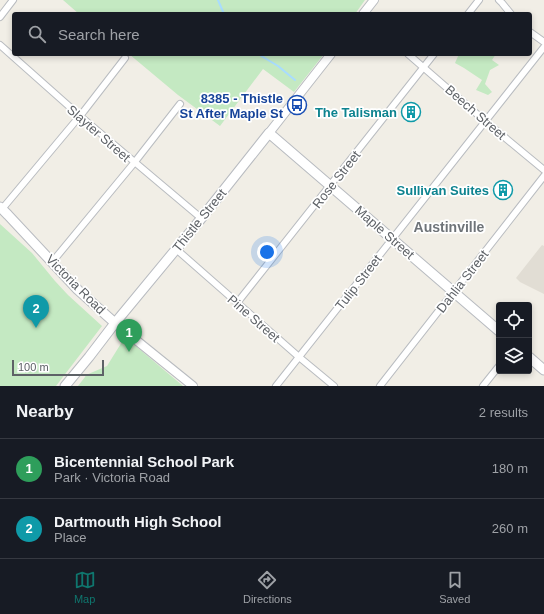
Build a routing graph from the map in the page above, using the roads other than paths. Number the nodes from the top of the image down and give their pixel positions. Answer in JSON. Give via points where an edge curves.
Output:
{"nodes":[{"id":1,"x":13,"y":0,"type":"edge"},
{"id":2,"x":374,"y":0,"type":"edge"},
{"id":3,"x":479,"y":0,"type":"edge"},
{"id":4,"x":499,"y":0,"type":"edge"},
{"id":5,"x":365,"y":12,"type":"edge"},
{"id":6,"x":470,"y":12,"type":"edge"},
{"id":7,"x":509,"y":12,"type":"edge"},
{"id":8,"x":0,"y":17,"type":"edge"},
{"id":9,"x":532,"y":33,"type":"edge"},
{"id":10,"x":544,"y":42,"type":"edge"},
{"id":11,"x":0,"y":45,"type":"edge"},
{"id":12,"x":544,"y":47,"type":"edge"},
{"id":13,"x":12,"y":56,"type":"edge"},
{"id":14,"x":12,"y":56,"type":"edge"},
{"id":15,"x":330,"y":56,"type":"edge"},
{"id":16,"x":410,"y":56,"type":"edge"},
{"id":17,"x":433,"y":56,"type":"edge"},
{"id":18,"x":126,"y":58,"type":"dead end"},
{"id":19,"x":424,"y":68,"type":"junction"},
{"id":20,"x":180,"y":104,"type":"dead end"},
{"id":21,"x":80,"y":116,"type":"junction"},
{"id":22,"x":485,"y":121,"type":"junction"},
{"id":23,"x":269,"y":133,"type":"junction"},
{"id":24,"x":134,"y":163,"type":"junction"},
{"id":25,"x":544,"y":170,"type":"edge"},
{"id":26,"x":544,"y":176,"type":"edge"},
{"id":27,"x":331,"y":186,"type":"junction"},
{"id":28,"x":1,"y":208,"type":"edge"},
{"id":29,"x":201,"y":218,"type":"junction"},
{"id":30,"x":392,"y":238,"type":"junction"},
{"id":31,"x":176,"y":250,"type":"junction"},
{"id":32,"x":53,"y":262,"type":"junction"},
{"id":33,"x":454,"y":291,"type":"junction"},
{"id":34,"x":237,"y":303,"type":"junction"},
{"id":35,"x":115,"y":323,"type":"junction"},
{"id":36,"x":496,"y":327,"type":"edge"},
{"id":37,"x":299,"y":357,"type":"junction"},
{"id":38,"x":532,"y":360,"type":"edge"},
{"id":39,"x":496,"y":370,"type":"edge"},
{"id":40,"x":544,"y":370,"type":"edge"},
{"id":41,"x":66,"y":386,"type":"edge"},
{"id":42,"x":193,"y":386,"type":"edge"},
{"id":43,"x":276,"y":386,"type":"edge"},
{"id":44,"x":334,"y":386,"type":"edge"},
{"id":45,"x":380,"y":386,"type":"edge"},
{"id":46,"x":483,"y":386,"type":"edge"}],
"edges":[{"from":1,"to":8,"type":"street"},
{"from":2,"to":5,"type":"street"},
{"from":3,"to":6,"type":"street"},
{"from":4,"to":7,"type":"street"},
{"from":9,"to":10,"type":"street"},
{"from":11,"to":13,"type":"street","name":"Slayter Street"},
{"from":12,"to":22,"type":"street","name":"Tulip Street"},
{"from":14,"to":21,"type":"street","name":"Slayter Street"},
{"from":15,"to":23,"type":"street","name":"Thistle Street"},
{"from":16,"to":19,"type":"street","name":"Beech Street"},
{"from":17,"to":19,"type":"street","name":"Rose Street"},
{"from":18,"to":21,"type":"street"},
{"from":19,"to":22,"type":"street","name":"Beech Street"},
{"from":19,"to":27,"type":"street","name":"Rose Street"},
{"from":20,"to":24,"type":"street"},
{"from":21,"to":24,"type":"street","name":"Slayter Street"},
{"from":21,"to":28,"type":"street"},
{"from":22,"to":25,"type":"street","name":"Beech Street"},
{"from":22,"to":30,"type":"street","name":"Tulip Street"},
{"from":23,"to":27,"type":"main road","name":"Maple Street"},
{"from":23,"to":29,"type":"main road","name":"Thistle Street"},
{"from":24,"to":29,"type":"street","name":"Slayter Street"},
{"from":24,"to":32,"type":"street"},
{"from":26,"to":33,"type":"street","name":"Dahlia Street"},
{"from":27,"to":30,"type":"main road","name":"Maple Street"},
{"from":27,"to":34,"type":"street","name":"Rose Street"},
{"from":28,"to":32,"type":"main road","name":"Victoria Road"},
{"from":29,"to":31,"type":"main road","name":"Thistle Street"},
{"from":30,"to":33,"type":"main road","name":"Maple Street"},
{"from":30,"to":37,"type":"street","name":"Tulip Street"},
{"from":31,"to":34,"type":"street","name":"Pine Street"},
{"from":31,"to":35,"type":"main road","name":"Thistle Street"},
{"from":32,"to":35,"type":"main road","name":"Victoria Road","via":[[78,290]]},
{"from":33,"to":36,"type":"main road","name":"Maple Street"},
{"from":33,"to":45,"type":"street","name":"Dahlia Street"},
{"from":34,"to":37,"type":"street","name":"Pine Street"},
{"from":35,"to":41,"type":"main road","name":"Thistle Street"},
{"from":35,"to":42,"type":"street","name":"Victoria Road"},
{"from":37,"to":43,"type":"street","name":"Tulip Street"},
{"from":37,"to":44,"type":"street","name":"Pine Street"},
{"from":38,"to":40,"type":"main road"},
{"from":39,"to":46,"type":"street"}]}
